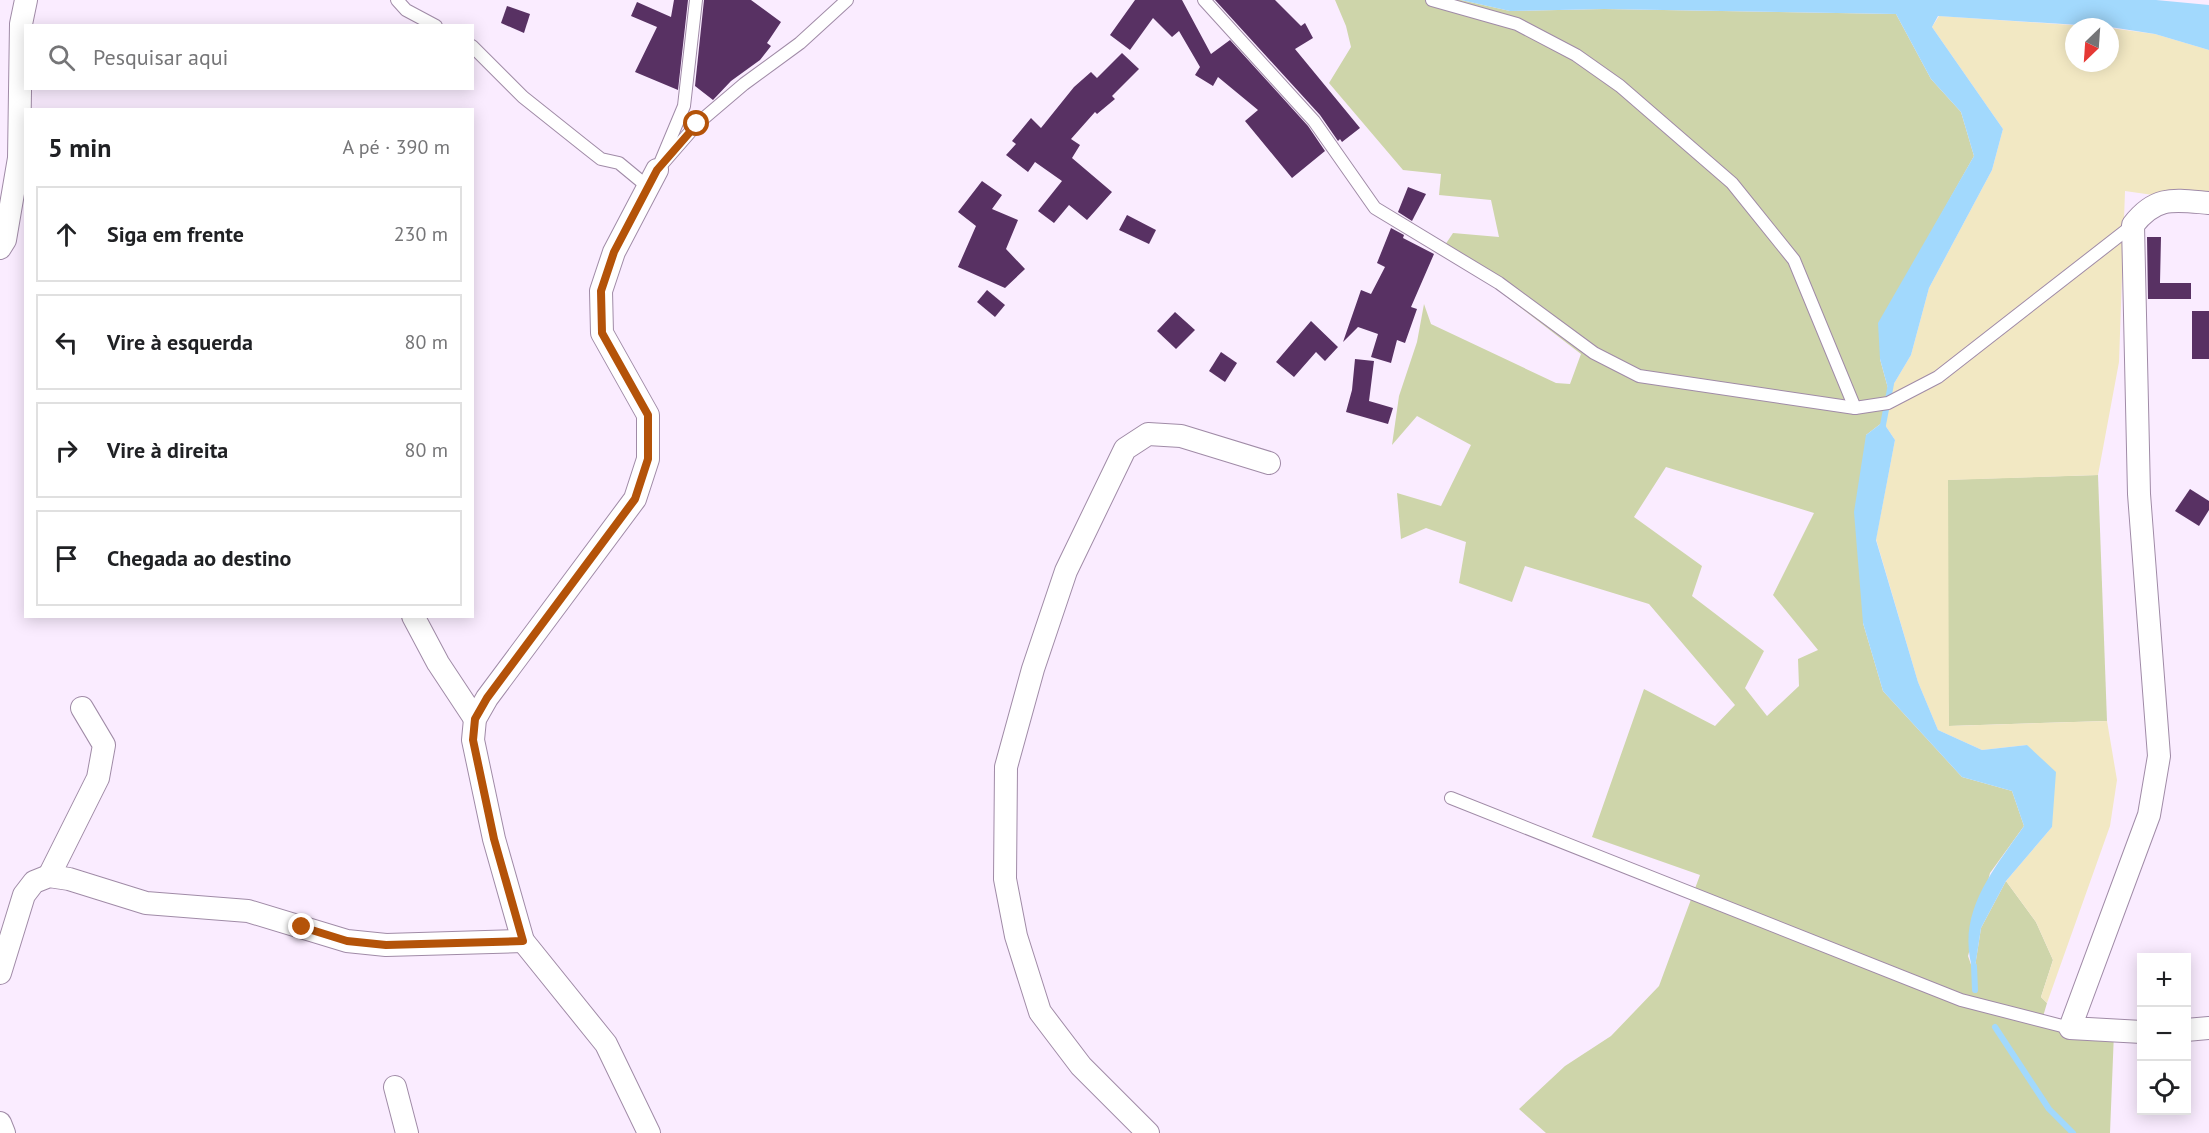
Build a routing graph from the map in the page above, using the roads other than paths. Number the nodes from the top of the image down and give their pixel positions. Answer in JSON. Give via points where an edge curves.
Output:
{"nodes":[{"id":1,"x":26,"y":0,"type":"edge"},
{"id":2,"x":397,"y":0,"type":"edge"},
{"id":3,"x":696,"y":0,"type":"edge"},
{"id":4,"x":847,"y":0,"type":"edge"},
{"id":5,"x":1204,"y":0,"type":"edge"},
{"id":6,"x":1432,"y":0,"type":"edge"},
{"id":7,"x":432,"y":24,"type":"edge"},
{"id":8,"x":474,"y":48,"type":"edge"},
{"id":9,"x":653,"y":179,"type":"junction"},
{"id":10,"x":2209,"y":203,"type":"edge"},
{"id":11,"x":2133,"y":225,"type":"junction"},
{"id":12,"x":0,"y":248,"type":"edge"},
{"id":13,"x":1855,"y":408,"type":"junction"},
{"id":14,"x":1269,"y":463,"type":"dead end"},
{"id":15,"x":414,"y":618,"type":"edge"},
{"id":16,"x":82,"y":708,"type":"dead end"},
{"id":17,"x":475,"y":719,"type":"junction"},
{"id":18,"x":1451,"y":798,"type":"dead end"},
{"id":19,"x":49,"y":876,"type":"junction"},
{"id":20,"x":523,"y":941,"type":"junction"},
{"id":21,"x":0,"y":973,"type":"edge"},
{"id":22,"x":2070,"y":1028,"type":"junction"},
{"id":23,"x":2209,"y":1028,"type":"edge"},
{"id":24,"x":2191,"y":1030,"type":"edge"},
{"id":25,"x":2137,"y":1032,"type":"edge"},
{"id":26,"x":395,"y":1087,"type":"dead end"},
{"id":27,"x":0,"y":1123,"type":"edge"},
{"id":28,"x":4,"y":1133,"type":"edge"},
{"id":29,"x":407,"y":1133,"type":"edge"},
{"id":30,"x":649,"y":1133,"type":"edge"},
{"id":31,"x":1148,"y":1133,"type":"edge"}],
"edges":[{"from":1,"to":12,"type":"street","via":[[21,24],[19,158],[5,240]]},
{"from":2,"to":7,"type":"lane","via":[[406,10]]},
{"from":3,"to":9,"type":"lane","via":[[684,106]]},
{"from":4,"to":9,"type":"lane","via":[[801,43],[697,124]]},
{"from":5,"to":13,"type":"lane","via":[[1314,121],[1375,208],[1499,283],[1594,353],[1639,376]]},
{"from":6,"to":13,"type":"lane","via":[[1517,24],[1576,55],[1620,86],[1732,183],[1794,260]]},
{"from":8,"to":9,"type":"lane","via":[[523,97],[601,159]]},
{"from":9,"to":17,"type":"street","via":[[614,252],[601,291],[602,333],[648,415],[648,459],[635,499]]},
{"from":10,"to":11,"type":"street","via":[[2165,200],[2145,210]]},
{"from":11,"to":13,"type":"lane","via":[[1938,377],[1888,404]]},
{"from":11,"to":22,"type":"street","via":[[2139,494],[2158,756],[2149,815]]},
{"from":14,"to":31,"type":"street","via":[[1181,436],[1148,434],[1125,449],[1066,571],[1006,767],[1005,879],[1016,936],[1040,1012],[1081,1066]]},
{"from":15,"to":17,"type":"street"},
{"from":16,"to":19,"type":"street","via":[[104,745],[98,778]]},
{"from":17,"to":20,"type":"street","via":[[473,740],[494,839]]},
{"from":18,"to":22,"type":"lane","via":[[1961,1000]]},
{"from":19,"to":20,"type":"street","via":[[146,903],[248,911],[347,941],[386,945]]},
{"from":19,"to":21,"type":"street","via":[[34,882],[24,895]]},
{"from":20,"to":30,"type":"street","via":[[606,1044]]},
{"from":22,"to":25,"type":"street"},
{"from":23,"to":24,"type":"street"},
{"from":26,"to":29,"type":"street"},
{"from":27,"to":28,"type":"street"}]}
